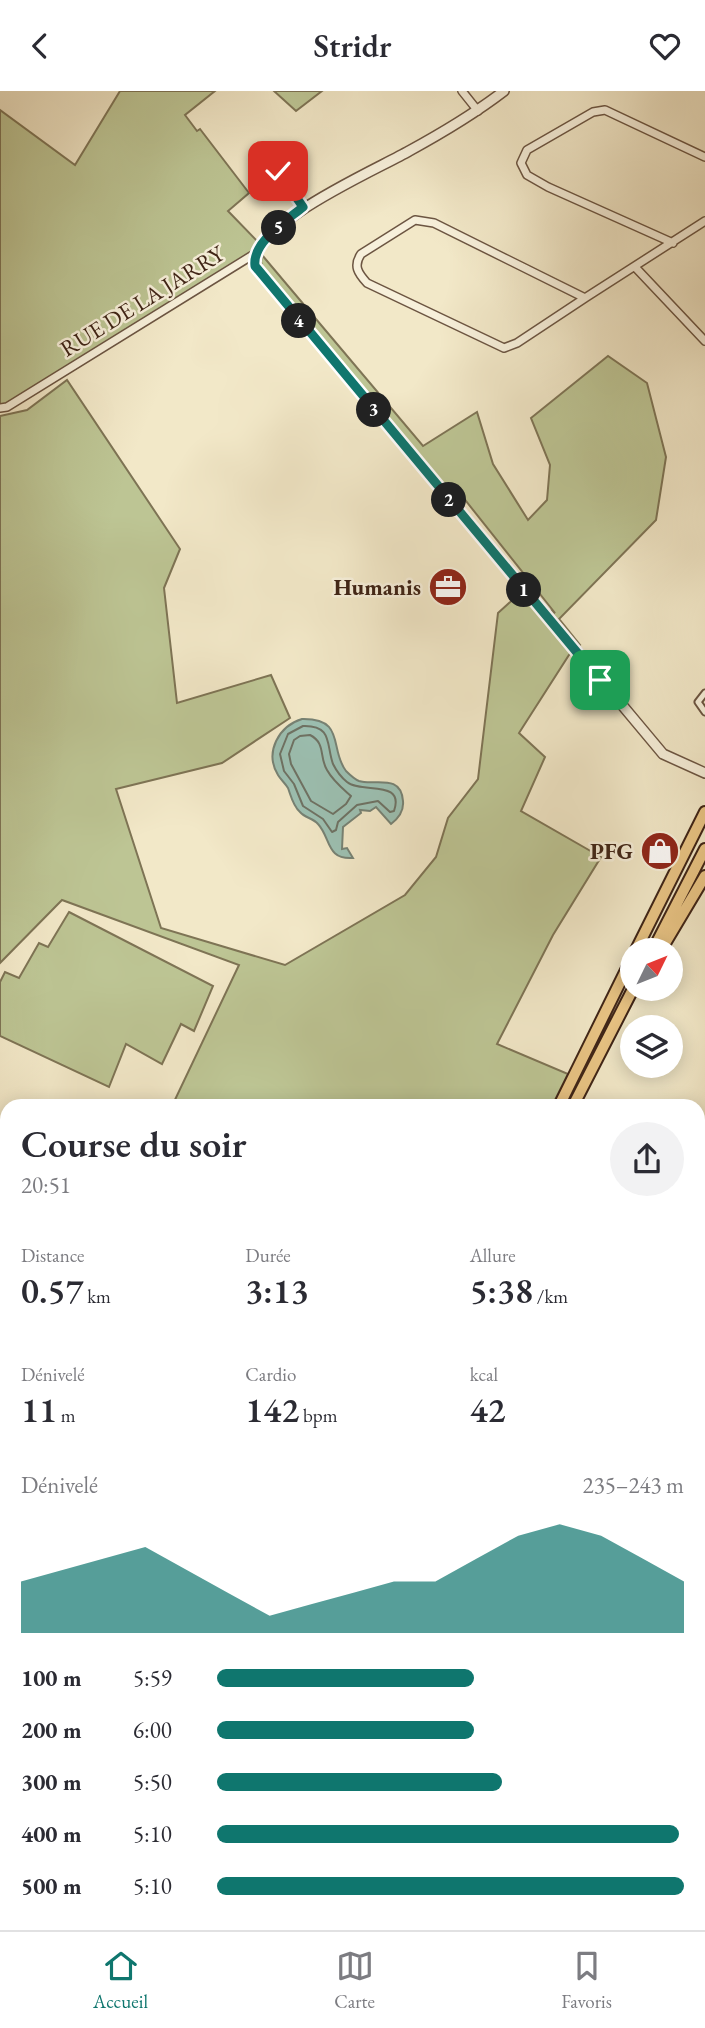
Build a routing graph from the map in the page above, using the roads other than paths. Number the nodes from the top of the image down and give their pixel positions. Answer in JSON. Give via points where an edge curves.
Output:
{"nodes":[{"id":1,"x":463,"y":91,"type":"edge"},
{"id":2,"x":504,"y":91,"type":"edge"},
{"id":3,"x":478,"y":111,"type":"junction"},
{"id":4,"x":705,"y":157,"type":"edge"},
{"id":5,"x":278,"y":171,"type":"dead end"},
{"id":6,"x":303,"y":207,"type":"junction"},
{"id":7,"x":705,"y":221,"type":"edge"},
{"id":8,"x":673,"y":243,"type":"junction"},
{"id":9,"x":256,"y":253,"type":"junction"},
{"id":10,"x":635,"y":267,"type":"junction"},
{"id":11,"x":585,"y":299,"type":"junction"},
{"id":12,"x":705,"y":341,"type":"edge"},
{"id":13,"x":0,"y":408,"type":"edge"},
{"id":14,"x":705,"y":693,"type":"edge"},
{"id":15,"x":705,"y":712,"type":"edge"},
{"id":16,"x":705,"y":773,"type":"edge"},
{"id":17,"x":705,"y":812,"type":"edge"},
{"id":18,"x":705,"y":828,"type":"edge"},
{"id":19,"x":705,"y":849,"type":"edge"},
{"id":20,"x":703,"y":878,"type":"edge"},
{"id":21,"x":642,"y":938,"type":"edge"},
{"id":22,"x":648,"y":938,"type":"edge"},
{"id":23,"x":659,"y":938,"type":"edge"},
{"id":24,"x":668,"y":938,"type":"edge"},
{"id":25,"x":620,"y":983,"type":"edge"},
{"id":26,"x":620,"y":993,"type":"edge"},
{"id":27,"x":629,"y":1001,"type":"edge"},
{"id":28,"x":563,"y":1099,"type":"edge"},
{"id":29,"x":564,"y":1099,"type":"edge"},
{"id":30,"x":576,"y":1099,"type":"edge"}],
"edges":[{"from":1,"to":3,"type":"street"},
{"from":2,"to":3,"type":"street","name":"RUE DE LA JARRY"},
{"from":3,"to":6,"type":"street","name":"RUE DE LA JARRY"},
{"from":4,"to":8,"type":"street","via":[[605,110],[593,112],[527,150],[521,163],[527,175],[548,187]]},
{"from":5,"to":6,"type":"street"},
{"from":6,"to":9,"type":"street","name":"RUE DE LA JARRY"},
{"from":7,"to":8,"type":"street"},
{"from":8,"to":10,"type":"street"},
{"from":9,"to":13,"type":"street","name":"RUE DE LA JARRY"},
{"from":9,"to":16,"type":"street","via":[[260,275],[663,754]]},
{"from":10,"to":11,"type":"street"},
{"from":10,"to":12,"type":"street"},
{"from":11,"to":11,"type":"street","via":[[504,348],[367,282],[356,268],[357,260],[388,236],[422,220]]},
{"from":14,"to":15,"type":"street","via":[[698,702]]},
{"from":17,"to":21,"type":"main road"},
{"from":18,"to":22,"type":"main road"},
{"from":19,"to":23,"type":"main road"},
{"from":20,"to":24,"type":"main road"},
{"from":25,"to":28,"type":"main road"},
{"from":26,"to":29,"type":"main road"},
{"from":27,"to":30,"type":"main road"}]}
